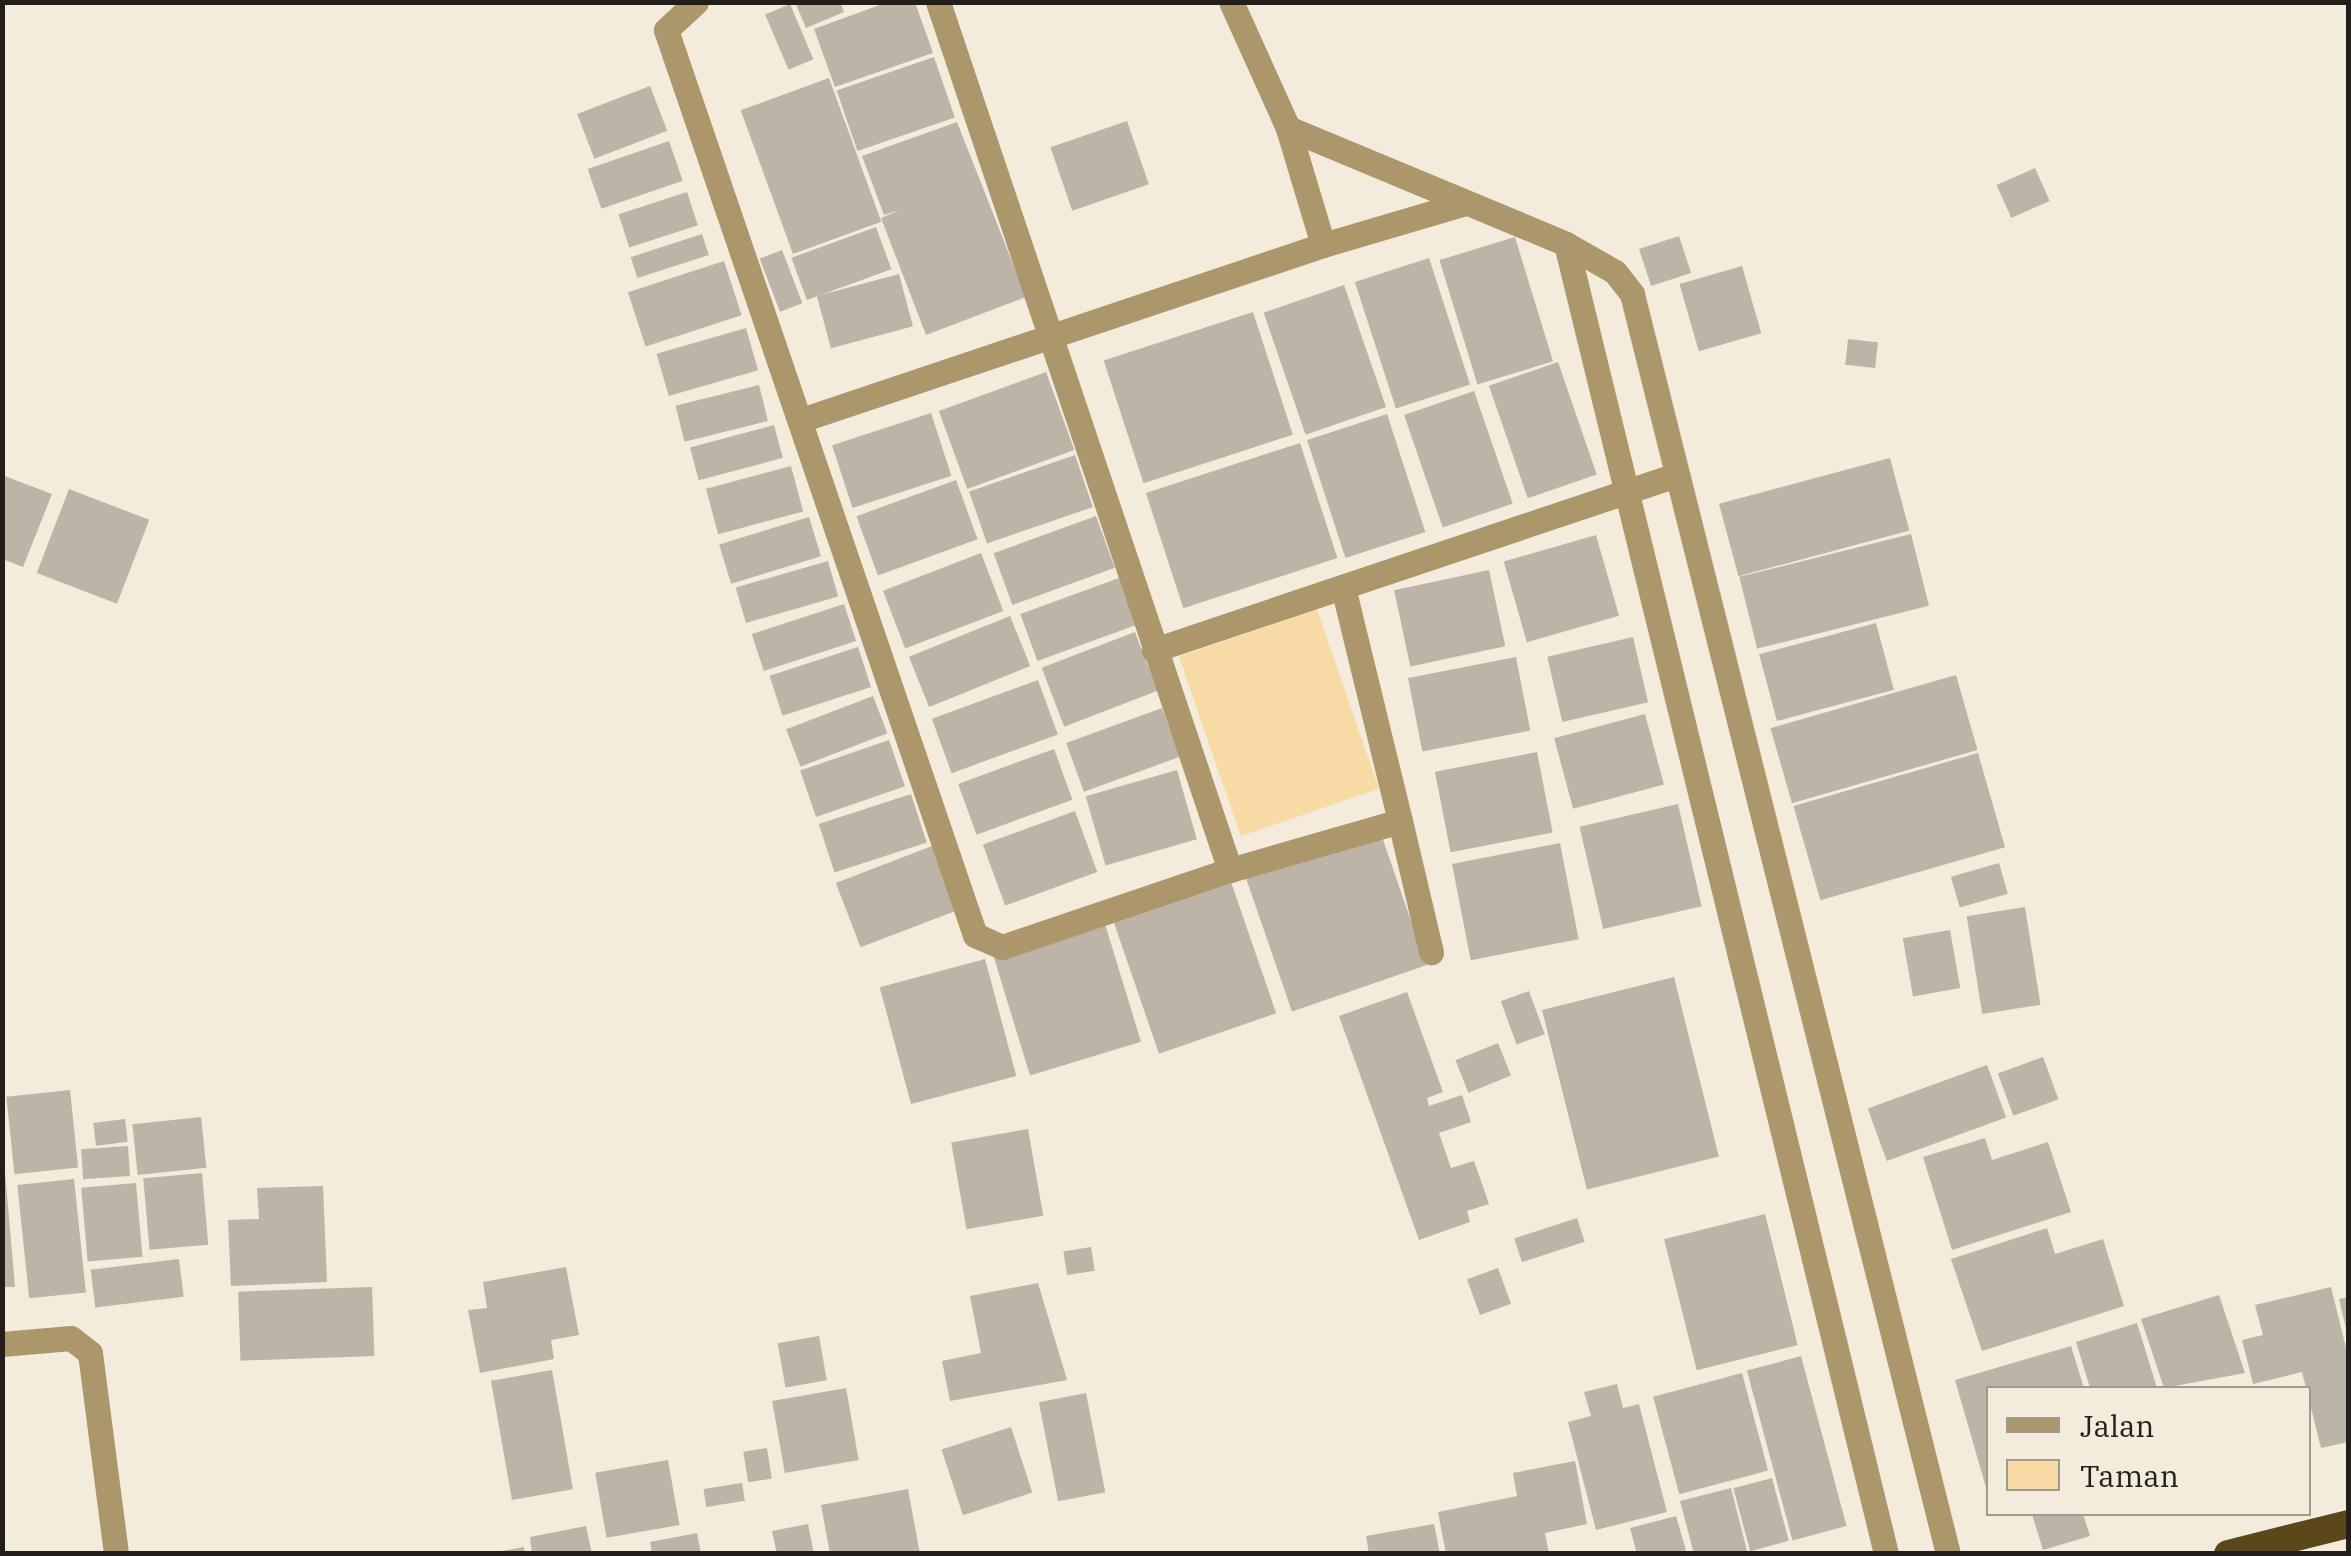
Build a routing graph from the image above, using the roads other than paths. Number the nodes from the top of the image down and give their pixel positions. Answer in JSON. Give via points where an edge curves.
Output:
{"nodes":[{"id":1,"x":663,"y":2,"type":"edge"},
{"id":2,"x":696,"y":2,"type":"edge"},
{"id":3,"x":938,"y":2,"type":"edge"},
{"id":4,"x":1231,"y":2,"type":"edge"},
{"id":5,"x":666,"y":30,"type":"junction"},
{"id":6,"x":1288,"y":128,"type":"junction"},
{"id":7,"x":1462,"y":204,"type":"junction"},
{"id":8,"x":1566,"y":244,"type":"junction"},
{"id":9,"x":1323,"y":245,"type":"junction"},
{"id":10,"x":1056,"y":338,"type":"junction"},
{"id":11,"x":801,"y":420,"type":"junction"},
{"id":12,"x":1676,"y":475,"type":"junction"},
{"id":13,"x":1625,"y":491,"type":"junction"},
{"id":14,"x":1342,"y":587,"type":"junction"},
{"id":15,"x":1154,"y":650,"type":"junction"},
{"id":16,"x":1400,"y":821,"type":"junction"},
{"id":17,"x":1230,"y":870,"type":"junction"},
{"id":18,"x":1431,"y":952,"type":"dead end"},
{"id":19,"x":2,"y":1344,"type":"edge"},
{"id":20,"x":2348,"y":1524,"type":"edge"},
{"id":21,"x":116,"y":1554,"type":"edge"},
{"id":22,"x":1886,"y":1554,"type":"edge"},
{"id":23,"x":1948,"y":1554,"type":"edge"},
{"id":24,"x":2228,"y":1554,"type":"edge"}],
"edges":[{"from":1,"to":5,"type":"street"},
{"from":2,"to":5,"type":"street"},
{"from":3,"to":10,"type":"street"},
{"from":4,"to":6,"type":"street"},
{"from":5,"to":11,"type":"street"},
{"from":6,"to":7,"type":"street"},
{"from":6,"to":9,"type":"street"},
{"from":7,"to":8,"type":"street"},
{"from":7,"to":9,"type":"street"},
{"from":8,"to":12,"type":"street","via":[[1615,272],[1632,294]]},
{"from":8,"to":13,"type":"street"},
{"from":9,"to":10,"type":"street"},
{"from":10,"to":11,"type":"street"},
{"from":10,"to":15,"type":"street"},
{"from":11,"to":17,"type":"street","via":[[975,936],[1002,946]]},
{"from":12,"to":13,"type":"street"},
{"from":12,"to":23,"type":"street"},
{"from":13,"to":14,"type":"street"},
{"from":13,"to":22,"type":"street"},
{"from":14,"to":15,"type":"street"},
{"from":14,"to":16,"type":"street"},
{"from":15,"to":17,"type":"street"},
{"from":16,"to":17,"type":"street"},
{"from":16,"to":18,"type":"street"},
{"from":19,"to":21,"type":"street","via":[[72,1338],[90,1353]]},
{"from":20,"to":24,"type":"highway"}]}
